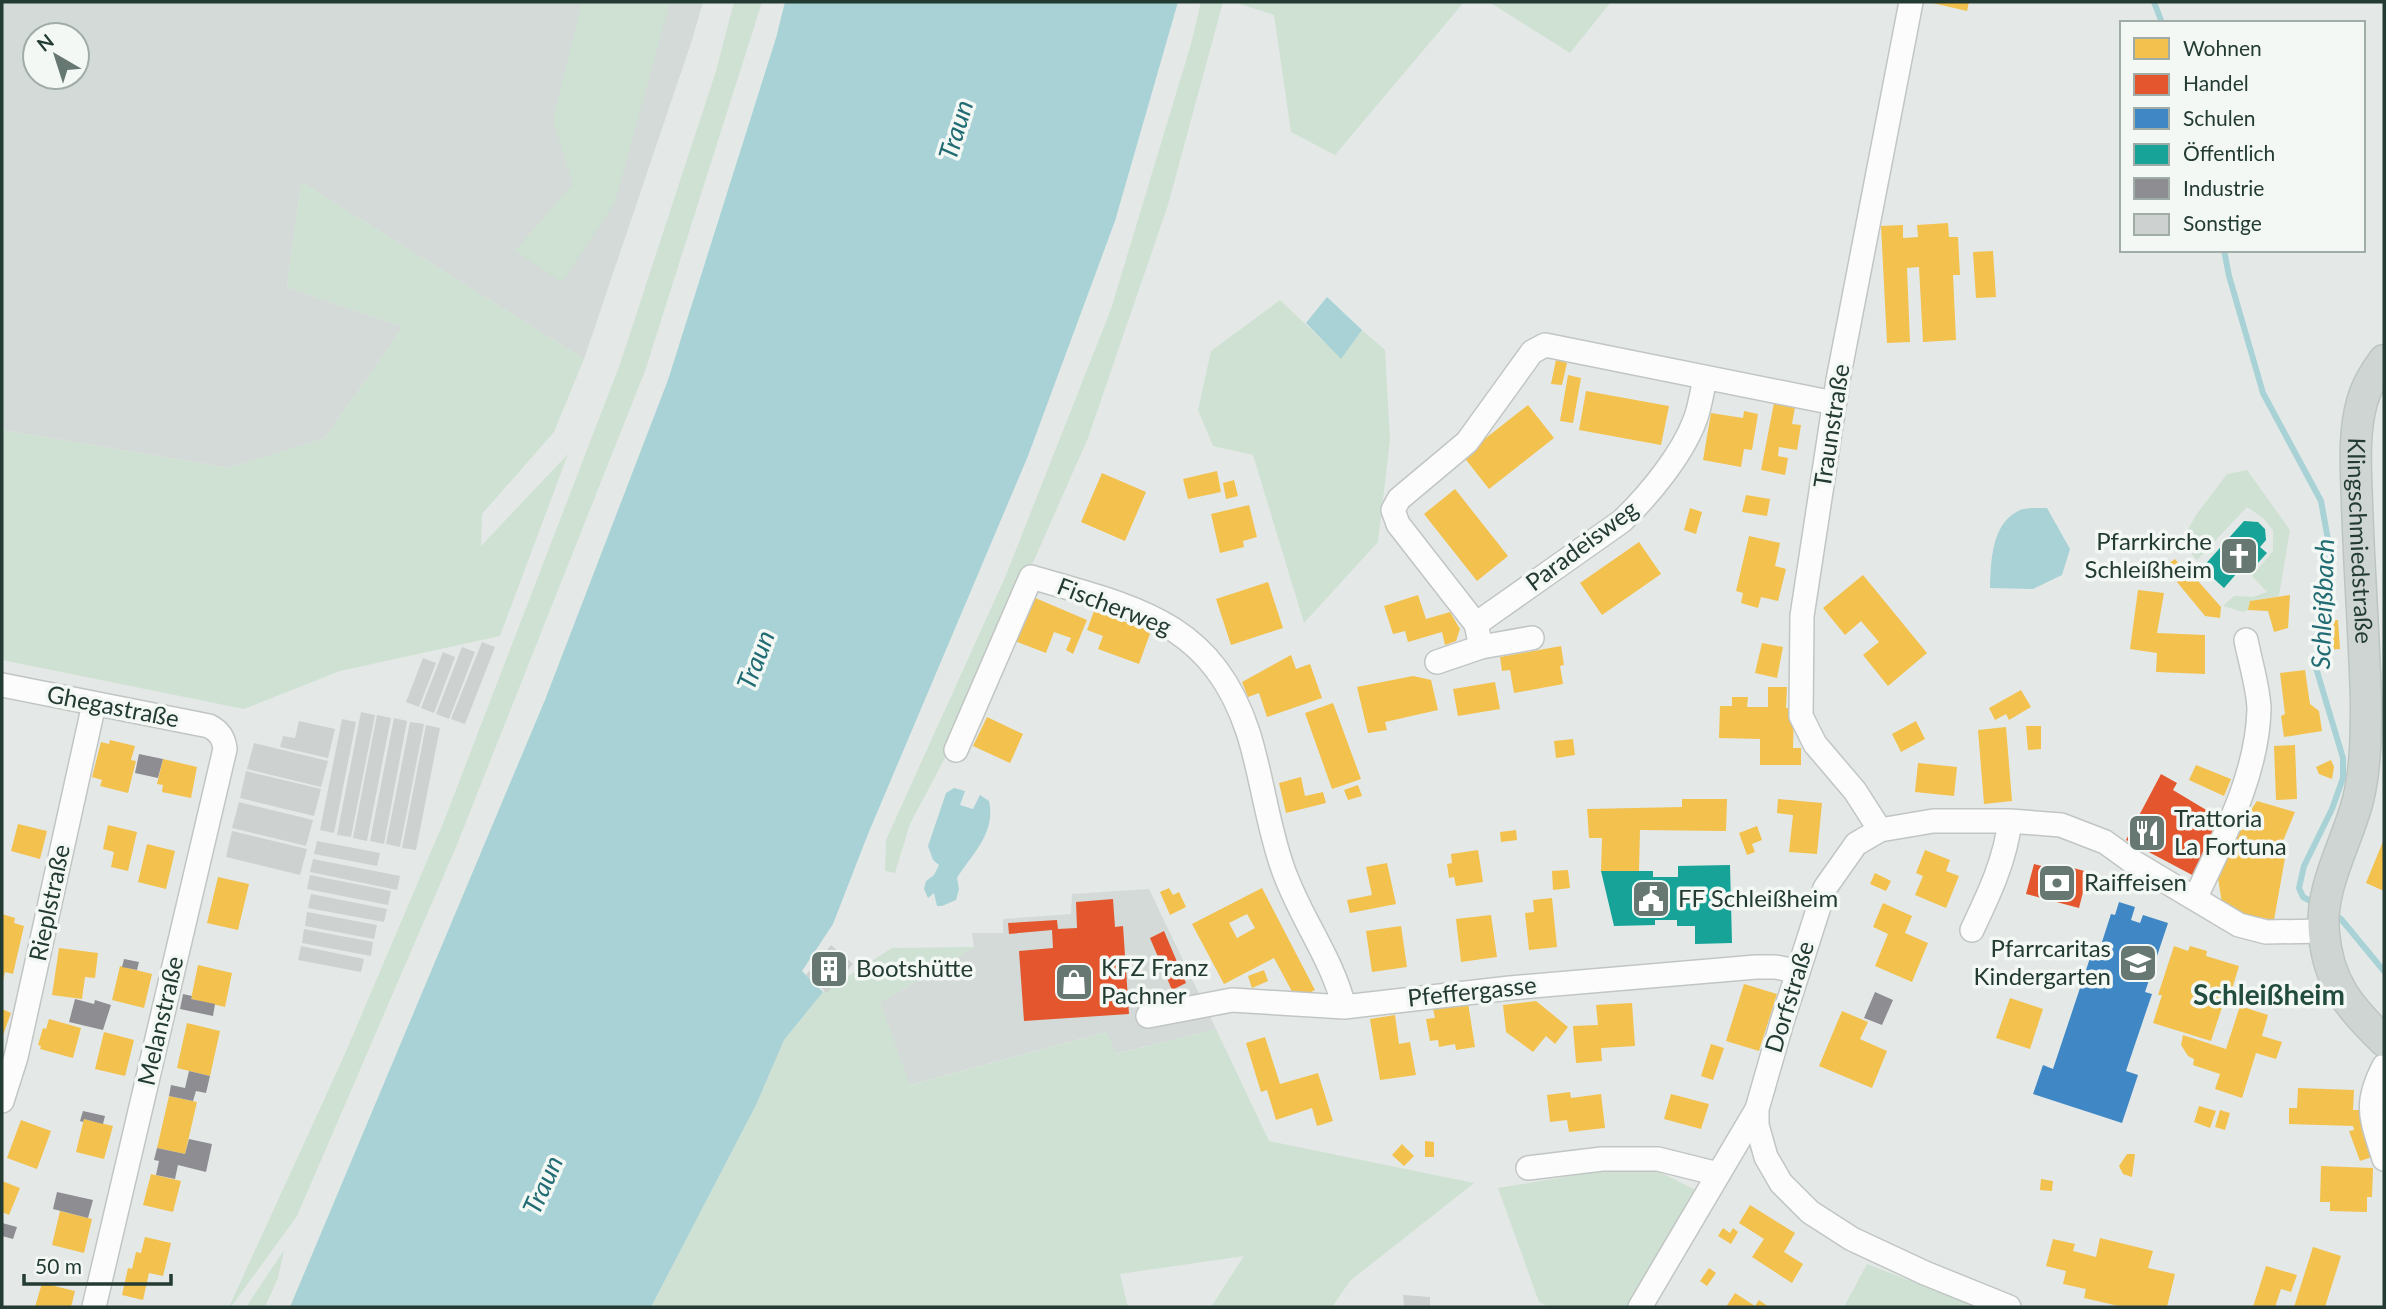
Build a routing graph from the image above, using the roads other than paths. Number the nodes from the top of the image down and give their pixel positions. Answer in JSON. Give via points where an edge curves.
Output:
{"nodes":[{"id":1,"x":1911,"y":2,"type":"edge"},
{"id":2,"x":2384,"y":360,"type":"edge"},
{"id":3,"x":1705,"y":378,"type":"junction"},
{"id":4,"x":1834,"y":403,"type":"junction"},
{"id":5,"x":1476,"y":624,"type":"junction"},
{"id":6,"x":1532,"y":638,"type":"dead end"},
{"id":7,"x":2246,"y":640,"type":"dead end"},
{"id":8,"x":1481,"y":647,"type":"junction"},
{"id":9,"x":1437,"y":662,"type":"dead end"},
{"id":10,"x":2,"y":685,"type":"edge"},
{"id":11,"x":94,"y":704,"type":"junction"},
{"id":12,"x":221,"y":735,"type":"joint"},
{"id":13,"x":956,"y":750,"type":"dead end"},
{"id":14,"x":2010,"y":821,"type":"junction"},
{"id":15,"x":1880,"y":830,"type":"junction"},
{"id":16,"x":2195,"y":899,"type":"junction"},
{"id":17,"x":1972,"y":930,"type":"dead end"},
{"id":18,"x":2323,"y":931,"type":"junction"},
{"id":19,"x":1797,"y":971,"type":"junction"},
{"id":20,"x":1344,"y":1007,"type":"junction"},
{"id":21,"x":1148,"y":1016,"type":"dead end"},
{"id":22,"x":2384,"y":1041,"type":"edge"},
{"id":23,"x":2384,"y":1066,"type":"edge"},
{"id":24,"x":2,"y":1101,"type":"edge"},
{"id":25,"x":1757,"y":1109,"type":"junction"},
{"id":26,"x":2384,"y":1159,"type":"edge"},
{"id":27,"x":1528,"y":1168,"type":"dead end"},
{"id":28,"x":1718,"y":1174,"type":"junction"},
{"id":29,"x":94,"y":1307,"type":"edge"},
{"id":30,"x":1640,"y":1307,"type":"edge"},
{"id":31,"x":2009,"y":1307,"type":"edge"}],
"edges":[{"from":1,"to":4,"type":"street","name":"Traunstraße"},
{"from":2,"to":18,"type":"main road","name":"Klingschmiedstraße","via":[[2362,402],[2357,439],[2363,775],[2327,897]]},
{"from":3,"to":4,"type":"street"},
{"from":3,"to":5,"type":"street","name":"Paradeisweg","via":[[1691,429],[1641,503]]},
{"from":3,"to":5,"type":"street","via":[[1545,345],[1532,352],[1467,442],[1399,499],[1393,510],[1398,524]]},
{"from":4,"to":15,"type":"street","name":"Traunstraße","via":[[1802,616],[1801,716],[1815,744],[1855,791]]},
{"from":5,"to":8,"type":"street"},
{"from":6,"to":8,"type":"street"},
{"from":7,"to":16,"type":"street","via":[[2259,708],[2250,766]]},
{"from":8,"to":9,"type":"street"},
{"from":10,"to":11,"type":"street","name":"Ghegastraße"},
{"from":11,"to":12,"type":"street","name":"Ghegastraße","via":[[209,726]]},
{"from":11,"to":24,"type":"street","name":"Rieplstraße","via":[[16,1057]]},
{"from":12,"to":29,"type":"street","name":"Melanstraße","via":[[225,749]]},
{"from":13,"to":20,"type":"street","name":"Fischerweg","via":[[1031,578],[1125,607],[1180,632],[1218,670],[1238,707],[1288,883]]},
{"from":14,"to":15,"type":"street","name":"Dorfstraße","via":[[1933,821]]},
{"from":14,"to":16,"type":"street","name":"Dorfstraße","via":[[2078,830]]},
{"from":14,"to":17,"type":"street","via":[[1994,885]]},
{"from":15,"to":19,"type":"street","name":"Dorfstraße","via":[[1856,845],[1825,888]]},
{"from":16,"to":18,"type":"street","name":"Dorfstraße","via":[[2239,925],[2266,932]]},
{"from":18,"to":22,"type":"main road","name":"Klingschmiedstraße","via":[[2329,970],[2338,987]]},
{"from":19,"to":20,"type":"street","name":"Pfeffergasse","via":[[1765,967],[1618,977]]},
{"from":19,"to":25,"type":"street","name":"Dorfstraße"},
{"from":20,"to":21,"type":"street","name":"Pfeffergasse","via":[[1232,1000]]},
{"from":23,"to":26,"type":"street","via":[[2370,1106]]},
{"from":25,"to":28,"type":"street"},
{"from":25,"to":31,"type":"street","name":"Dorfstraße","via":[[1766,1157],[1781,1183],[1810,1212],[1852,1239]]},
{"from":27,"to":28,"type":"street","via":[[1602,1159],[1658,1159]]},
{"from":28,"to":30,"type":"street"}]}
